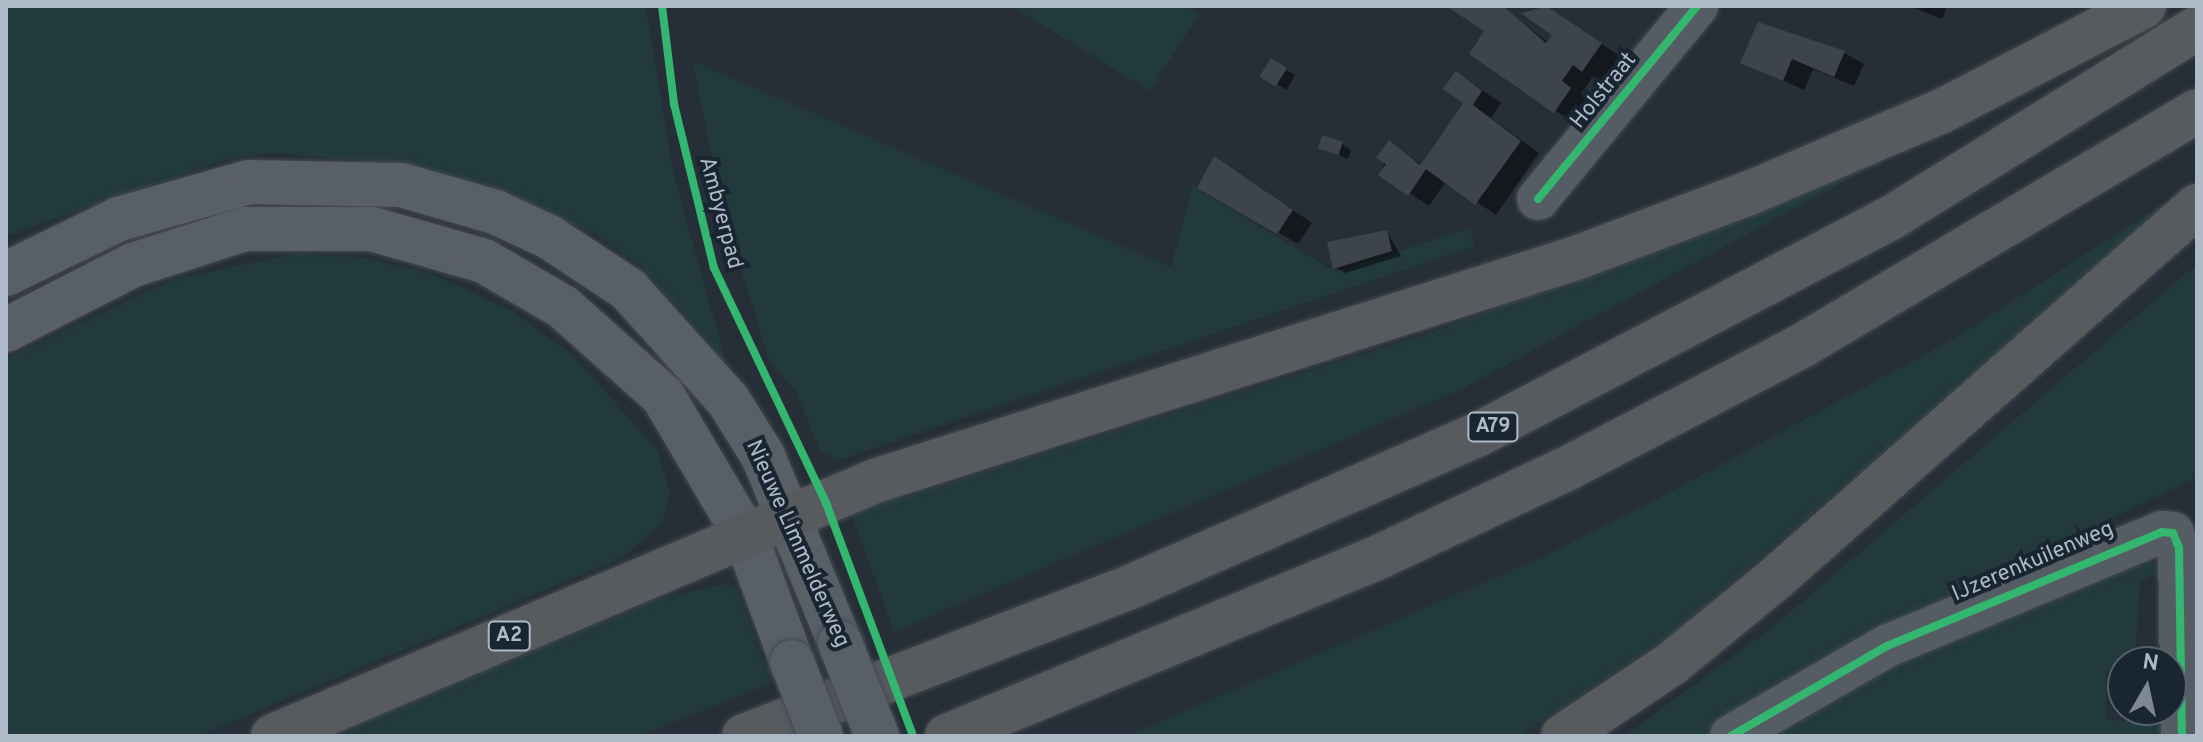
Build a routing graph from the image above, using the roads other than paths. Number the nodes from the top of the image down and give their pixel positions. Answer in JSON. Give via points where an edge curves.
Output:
{"nodes":[{"id":1,"x":1697,"y":6,"type":"edge"},
{"id":2,"x":2144,"y":6,"type":"edge"},
{"id":3,"x":2197,"y":28,"type":"edge"},
{"id":4,"x":2197,"y":111,"type":"edge"},
{"id":5,"x":1538,"y":199,"type":"dead end"},
{"id":6,"x":2197,"y":206,"type":"edge"},
{"id":7,"x":6,"y":274,"type":"edge"},
{"id":8,"x":6,"y":330,"type":"edge"},
{"id":9,"x":789,"y":518,"type":"junction"},
{"id":10,"x":746,"y":537,"type":"junction"},
{"id":11,"x":2184,"y":646,"type":"edge"},
{"id":12,"x":273,"y":736,"type":"edge"},
{"id":13,"x":744,"y":736,"type":"edge"},
{"id":14,"x":821,"y":736,"type":"edge"},
{"id":15,"x":877,"y":736,"type":"edge"},
{"id":16,"x":947,"y":736,"type":"edge"},
{"id":17,"x":1563,"y":736,"type":"edge"},
{"id":18,"x":1731,"y":736,"type":"edge"}],
"edges":[{"from":1,"to":5,"type":"street","name":"Holstraat"},
{"from":2,"to":9,"type":"highway","via":[[1940,112],[1576,258],[875,481]]},
{"from":3,"to":13,"type":"highway","number":"A79","via":[[1889,219],[1493,427],[1128,588]]},
{"from":4,"to":16,"type":"highway","via":[[1803,345],[1568,468],[1381,556]]},
{"from":6,"to":17,"type":"highway","via":[[1776,578],[1671,664]]},
{"from":7,"to":9,"type":"main road","name":"Nieuwe Limmelderweg","via":[[119,219],[249,182],[343,179],[456,199],[549,237],[656,315],[728,400]]},
{"from":8,"to":10,"type":"main road","name":"Nieuwe Limmelderweg","via":[[133,265],[210,236],[311,225],[402,234],[510,275],[621,354],[663,396]]},
{"from":9,"to":10,"type":"highway"},
{"from":9,"to":15,"type":"main road","name":"Nieuwe Limmelderweg","bridge":true},
{"from":10,"to":12,"type":"highway","number":"A2"},
{"from":10,"to":14,"type":"main road","name":"Nieuwe Limmelderweg","bridge":true},
{"from":11,"to":18,"type":"street","name":"IJzerenkuilenweg","via":[[2179,548],[2173,533],[2162,532],[1887,646]]}]}
